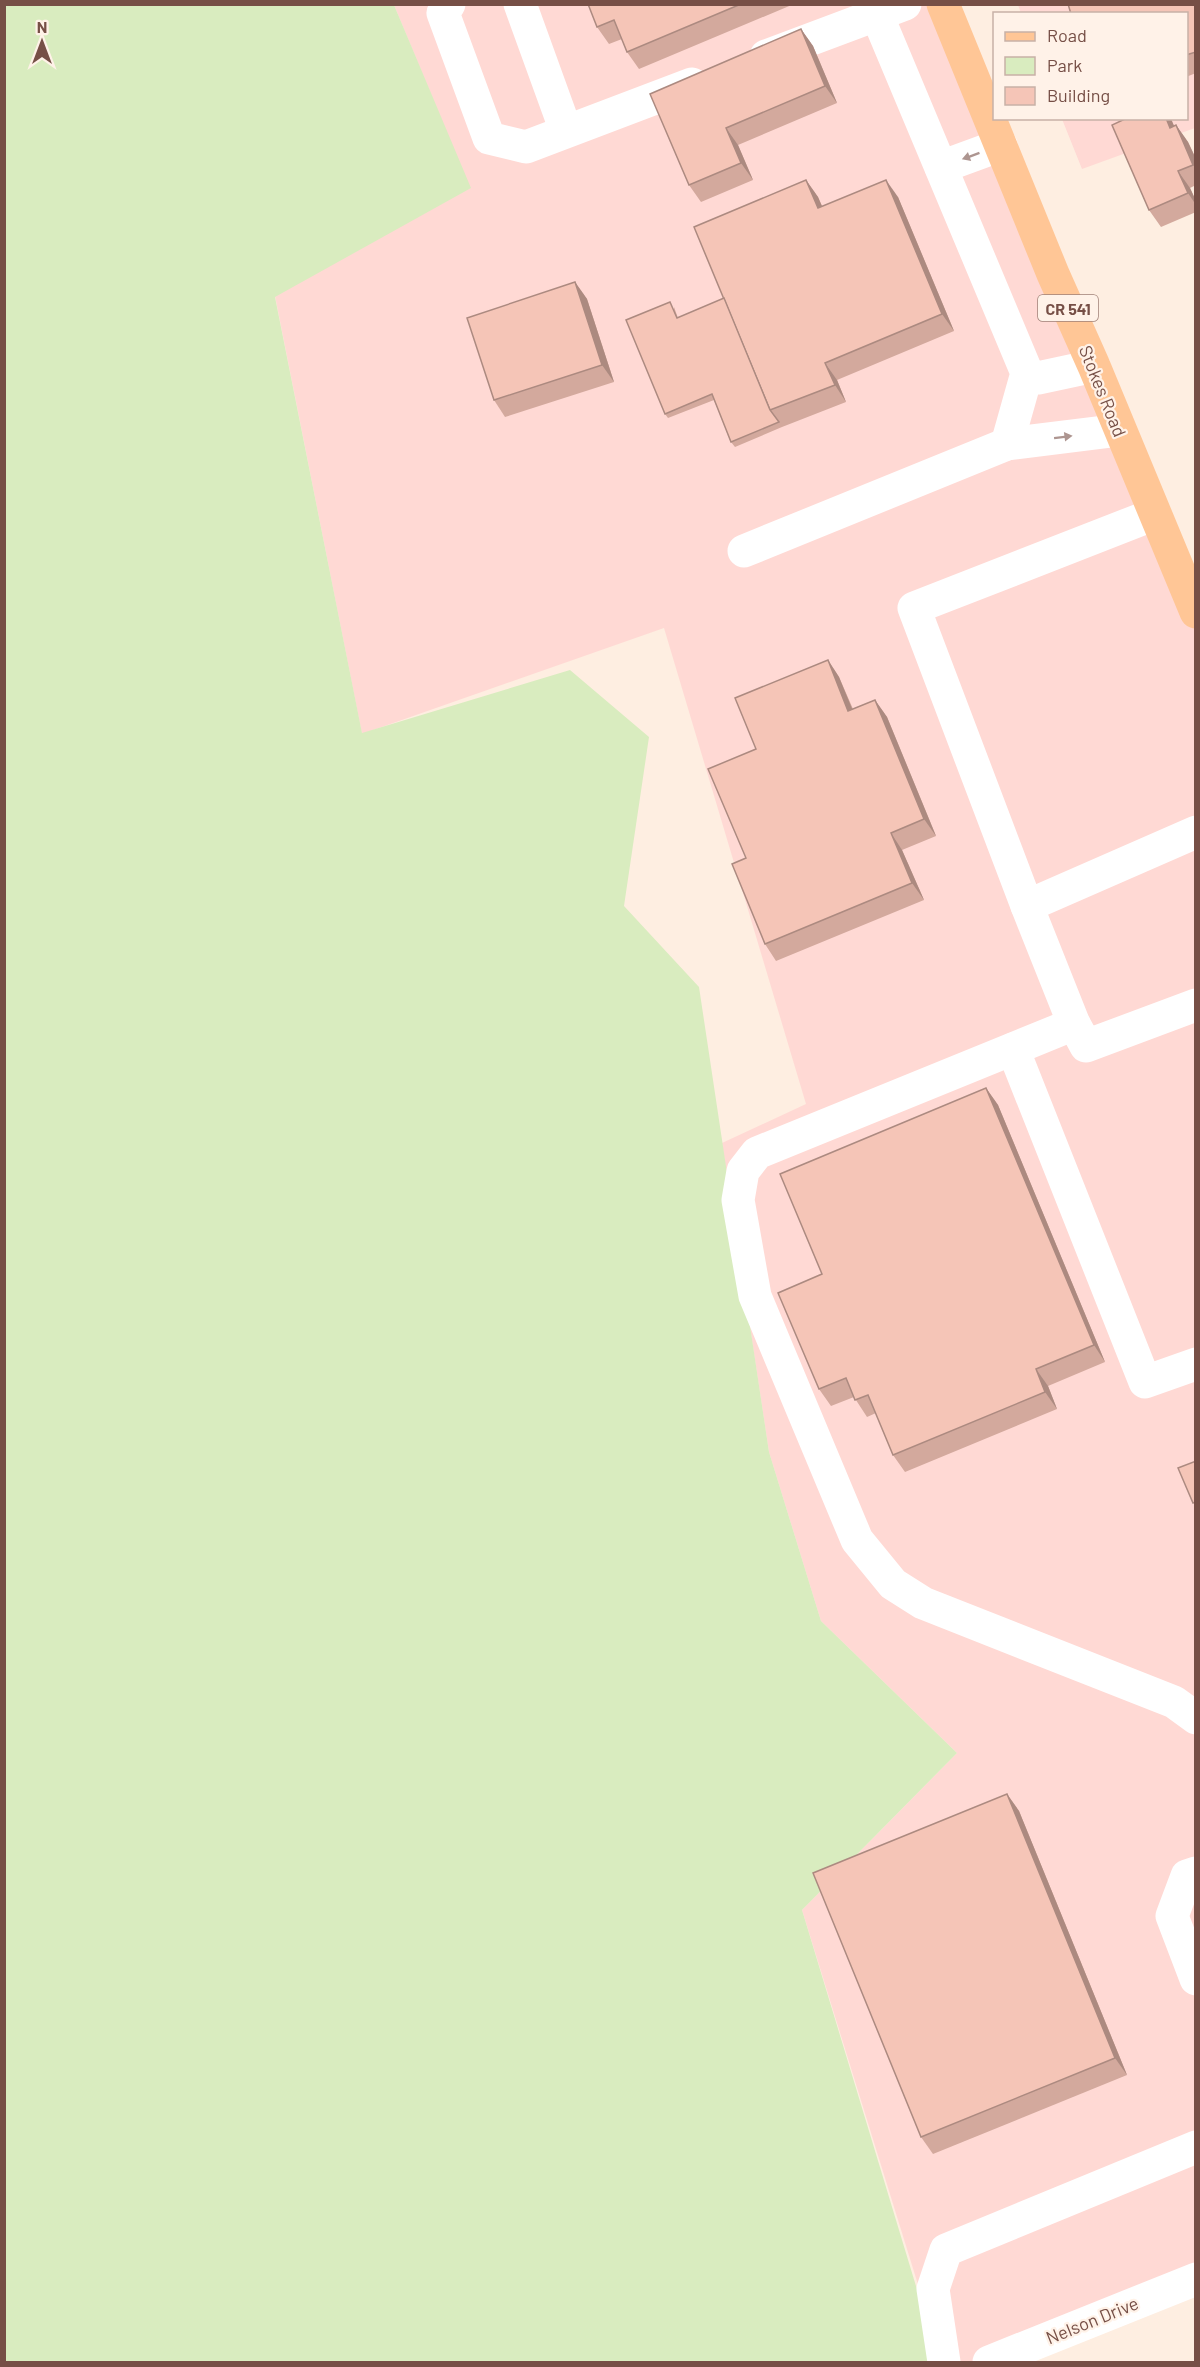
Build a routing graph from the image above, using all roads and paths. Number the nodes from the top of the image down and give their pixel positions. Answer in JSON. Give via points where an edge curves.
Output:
{"nodes":[{"id":1,"x":449,"y":4,"type":"edge"},
{"id":2,"x":520,"y":4,"type":"edge"},
{"id":3,"x":943,"y":4,"type":"edge"},
{"id":4,"x":891,"y":10,"type":"edge"},
{"id":5,"x":566,"y":131,"type":"junction"},
{"id":6,"x":1001,"y":145,"type":"junction"},
{"id":7,"x":941,"y":167,"type":"junction"},
{"id":8,"x":1094,"y":366,"type":"junction"},
{"id":9,"x":1027,"y":373,"type":"junction"},
{"id":10,"x":1120,"y":430,"type":"junction"},
{"id":11,"x":1007,"y":444,"type":"junction"},
{"id":12,"x":1155,"y":514,"type":"junction"},
{"id":13,"x":744,"y":551,"type":"dead end"},
{"id":14,"x":1196,"y":612,"type":"edge"},
{"id":15,"x":1196,"y":832,"type":"edge"},
{"id":16,"x":1027,"y":906,"type":"junction"},
{"id":17,"x":1196,"y":1005,"type":"edge"},
{"id":18,"x":1074,"y":1024,"type":"junction"},
{"id":19,"x":1013,"y":1049,"type":"junction"},
{"id":20,"x":1196,"y":1364,"type":"edge"},
{"id":21,"x":1196,"y":1718,"type":"edge"},
{"id":22,"x":1196,"y":1873,"type":"edge"},
{"id":23,"x":1196,"y":1979,"type":"edge"},
{"id":24,"x":1196,"y":2147,"type":"edge"},
{"id":25,"x":1196,"y":2278,"type":"edge"},
{"id":26,"x":1047,"y":2351,"type":"edge"},
{"id":27,"x":944,"y":2362,"type":"edge"},
{"id":28,"x":988,"y":2362,"type":"edge"}],
"edges":[{"from":1,"to":5,"type":"street","via":[[443,13],[489,138],[526,147]]},
{"from":2,"to":5,"type":"street"},
{"from":3,"to":6,"type":"main road","name":"Stokes Road","number":"CR 541"},
{"from":4,"to":5,"type":"street"},
{"from":4,"to":7,"type":"street"},
{"from":6,"to":7,"type":"street","one_way":true},
{"from":6,"to":8,"type":"main road","name":"Stokes Road","number":"CR 541"},
{"from":7,"to":9,"type":"street"},
{"from":8,"to":9,"type":"street","via":[[1038,378]]},
{"from":8,"to":10,"type":"main road","name":"Stokes Road","number":"CR 541"},
{"from":9,"to":11,"type":"street"},
{"from":11,"to":10,"type":"street","one_way":true},
{"from":10,"to":12,"type":"main road","name":"Stokes Road","number":"CR 541"},
{"from":11,"to":13,"type":"street"},
{"from":12,"to":14,"type":"main road","name":"Stokes Road","number":"CR 541"},
{"from":12,"to":16,"type":"street","via":[[914,608]]},
{"from":15,"to":16,"type":"street"},
{"from":16,"to":18,"type":"street"},
{"from":17,"to":18,"type":"street","via":[[1086,1046]]},
{"from":18,"to":19,"type":"street"},
{"from":19,"to":20,"type":"street","via":[[1145,1382]]},
{"from":19,"to":21,"type":"street","via":[[758,1153],[743,1171],[738,1200],[755,1296],[857,1540],[893,1584],[923,1603],[1174,1702]]},
{"from":22,"to":23,"type":"street","via":[[1187,1876],[1172,1916]]},
{"from":24,"to":27,"type":"street","via":[[946,2250],[933,2289]]},
{"from":25,"to":26,"type":"street","name":"Nelson Drive"},
{"from":26,"to":28,"type":"street","name":"Nelson Drive"}]}
